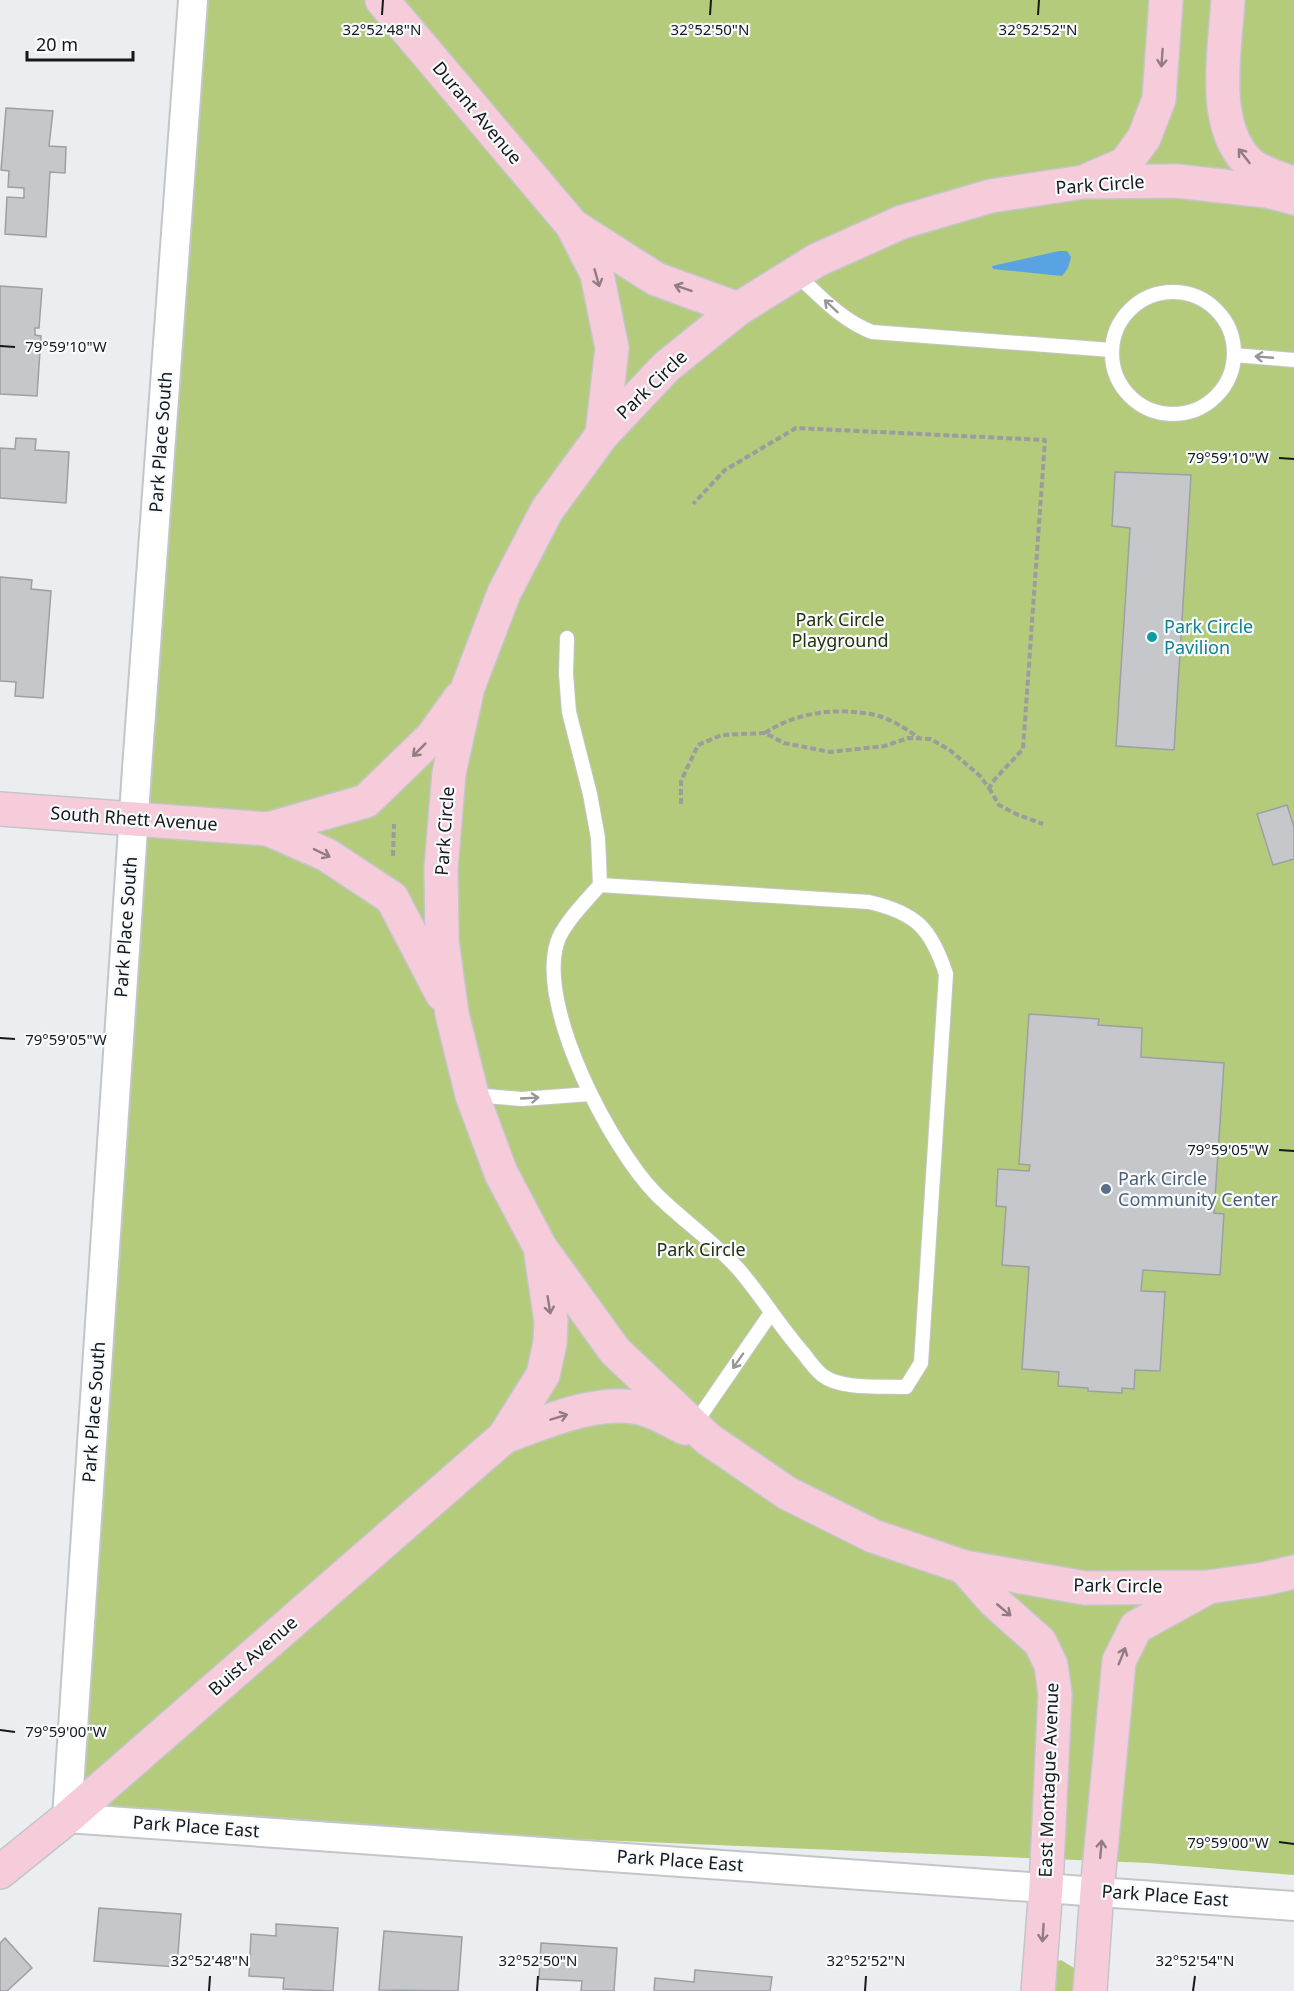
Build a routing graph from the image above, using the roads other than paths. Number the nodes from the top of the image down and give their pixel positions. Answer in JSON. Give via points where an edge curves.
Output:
{"nodes":[{"id":1,"x":193,"y":0,"type":"edge"},
{"id":2,"x":382,"y":0,"type":"edge"},
{"id":3,"x":1166,"y":0,"type":"edge"},
{"id":4,"x":1228,"y":0,"type":"edge"},
{"id":5,"x":1083,"y":183,"type":"junction"},
{"id":6,"x":1294,"y":184,"type":"edge"},
{"id":7,"x":1294,"y":198,"type":"edge"},
{"id":8,"x":572,"y":225,"type":"junction"},
{"id":9,"x":795,"y":273,"type":"junction"},
{"id":10,"x":738,"y":309,"type":"junction"},
{"id":11,"x":1111,"y":350,"type":"junction"},
{"id":12,"x":1234,"y":355,"type":"junction"},
{"id":13,"x":1294,"y":360,"type":"edge"},
{"id":14,"x":602,"y":435,"type":"junction"},
{"id":15,"x":567,"y":638,"type":"dead end"},
{"id":16,"x":468,"y":687,"type":"junction"},
{"id":17,"x":0,"y":809,"type":"edge"},
{"id":18,"x":134,"y":818,"type":"junction"},
{"id":19,"x":268,"y":830,"type":"junction"},
{"id":20,"x":600,"y":885,"type":"junction"},
{"id":21,"x":452,"y":1014,"type":"junction"},
{"id":22,"x":590,"y":1094,"type":"junction"},
{"id":23,"x":472,"y":1095,"type":"junction"},
{"id":24,"x":540,"y":1247,"type":"junction"},
{"id":25,"x":771,"y":1313,"type":"junction"},
{"id":26,"x":701,"y":1432,"type":"junction"},
{"id":27,"x":504,"y":1437,"type":"junction"},
{"id":28,"x":964,"y":1567,"type":"junction"},
{"id":29,"x":1294,"y":1572,"type":"edge"},
{"id":30,"x":1208,"y":1587,"type":"junction"},
{"id":31,"x":67,"y":1818,"type":"junction"},
{"id":32,"x":0,"y":1872,"type":"edge"},
{"id":33,"x":1046,"y":1887,"type":"junction"},
{"id":34,"x":1096,"y":1891,"type":"junction"},
{"id":35,"x":1294,"y":1906,"type":"edge"},
{"id":36,"x":1038,"y":1991,"type":"edge"},
{"id":37,"x":1090,"y":1991,"type":"edge"}],
"edges":[{"from":1,"to":18,"type":"street","name":"Park Place South"},
{"from":2,"to":8,"type":"street","name":"Durant Avenue"},
{"from":3,"to":5,"type":"street","one_way":true,"via":[[1159,99],[1144,138],[1125,164]]},
{"from":6,"to":4,"type":"street","one_way":true,"via":[[1249,164],[1233,142],[1222,105]]},
{"from":5,"to":7,"type":"street","name":"Park Circle","via":[[1176,181],[1267,191]]},
{"from":5,"to":9,"type":"street","name":"Park Circle","via":[[991,196],[902,222]]},
{"from":10,"to":8,"type":"street","name":"Durant Avenue","one_way":true,"via":[[656,279]]},
{"from":8,"to":14,"type":"street","name":"Durant Avenue","one_way":true,"via":[[597,273],[612,348]]},
{"from":9,"to":10,"type":"street","name":"Park Circle"},
{"from":11,"to":9,"type":"lane","one_way":true,"via":[[872,332],[842,316]]},
{"from":10,"to":14,"type":"street","name":"Park Circle","via":[[666,367]]},
{"from":11,"to":12,"type":"lane","via":[[1113,335],[1123,316],[1137,302],[1175,291],[1213,306],[1226,322]]},
{"from":11,"to":12,"type":"lane","via":[[1114,375],[1125,393],[1140,406],[1179,415],[1199,410],[1216,398],[1228,381]]},
{"from":13,"to":12,"type":"lane","one_way":true},
{"from":14,"to":16,"type":"street","name":"Park Circle","via":[[548,510],[504,593]]},
{"from":15,"to":20,"type":"lane","via":[[569,712],[598,838]]},
{"from":16,"to":19,"type":"street","name":"South Rhett Avenue","one_way":true,"via":[[432,737],[366,801]]},
{"from":16,"to":21,"type":"street","name":"Park Circle","via":[[449,773],[441,868],[442,941]]},
{"from":17,"to":18,"type":"street","name":"South Rhett Avenue"},
{"from":18,"to":19,"type":"street","name":"South Rhett Avenue"},
{"from":18,"to":31,"type":"street","name":"Park Place South"},
{"from":19,"to":21,"type":"street","name":"South Rhett Avenue","one_way":true,"via":[[327,855],[392,898]]},
{"from":20,"to":22,"type":"lane","via":[[557,942],[553,978],[563,1024]]},
{"from":20,"to":25,"type":"lane","via":[[869,902],[911,917],[927,931],[938,950],[946,974],[921,1363],[906,1387],[841,1384],[822,1375]]},
{"from":21,"to":23,"type":"street","name":"Park Circle"},
{"from":23,"to":22,"type":"lane","one_way":true,"via":[[522,1099]]},
{"from":22,"to":25,"type":"lane","via":[[626,1155],[655,1193],[739,1270]]},
{"from":23,"to":24,"type":"street","name":"Park Circle","via":[[501,1173]]},
{"from":24,"to":26,"type":"street","name":"Park Circle","via":[[615,1351]]},
{"from":24,"to":27,"type":"street","name":"Buist Avenue","one_way":true,"via":[[551,1321],[550,1343],[543,1375]]},
{"from":25,"to":26,"type":"lane","one_way":true},
{"from":27,"to":26,"type":"street","name":"Buist Avenue","one_way":true,"via":[[560,1416],[630,1406]]},
{"from":26,"to":28,"type":"street","name":"Park Circle","via":[[787,1493],[816,1508],[873,1536]]},
{"from":27,"to":31,"type":"street","name":"Buist Avenue"},
{"from":28,"to":30,"type":"street","name":"Park Circle","via":[[1085,1588]]},
{"from":28,"to":33,"type":"street","name":"East Montague Avenue","one_way":true,"via":[[995,1602],[1040,1642],[1051,1665],[1055,1694]]},
{"from":29,"to":30,"type":"street","name":"Park Circle"},
{"from":34,"to":30,"type":"street","one_way":true,"via":[[1119,1661],[1136,1627]]},
{"from":31,"to":32,"type":"street","name":"Buist Avenue"},
{"from":31,"to":33,"type":"street","name":"Park Place East"},
{"from":33,"to":34,"type":"street","name":"Park Place East"},
{"from":33,"to":36,"type":"street","name":"East Montague Avenue","one_way":true},
{"from":34,"to":35,"type":"street","name":"Park Place East"},
{"from":34,"to":37,"type":"street"}]}
